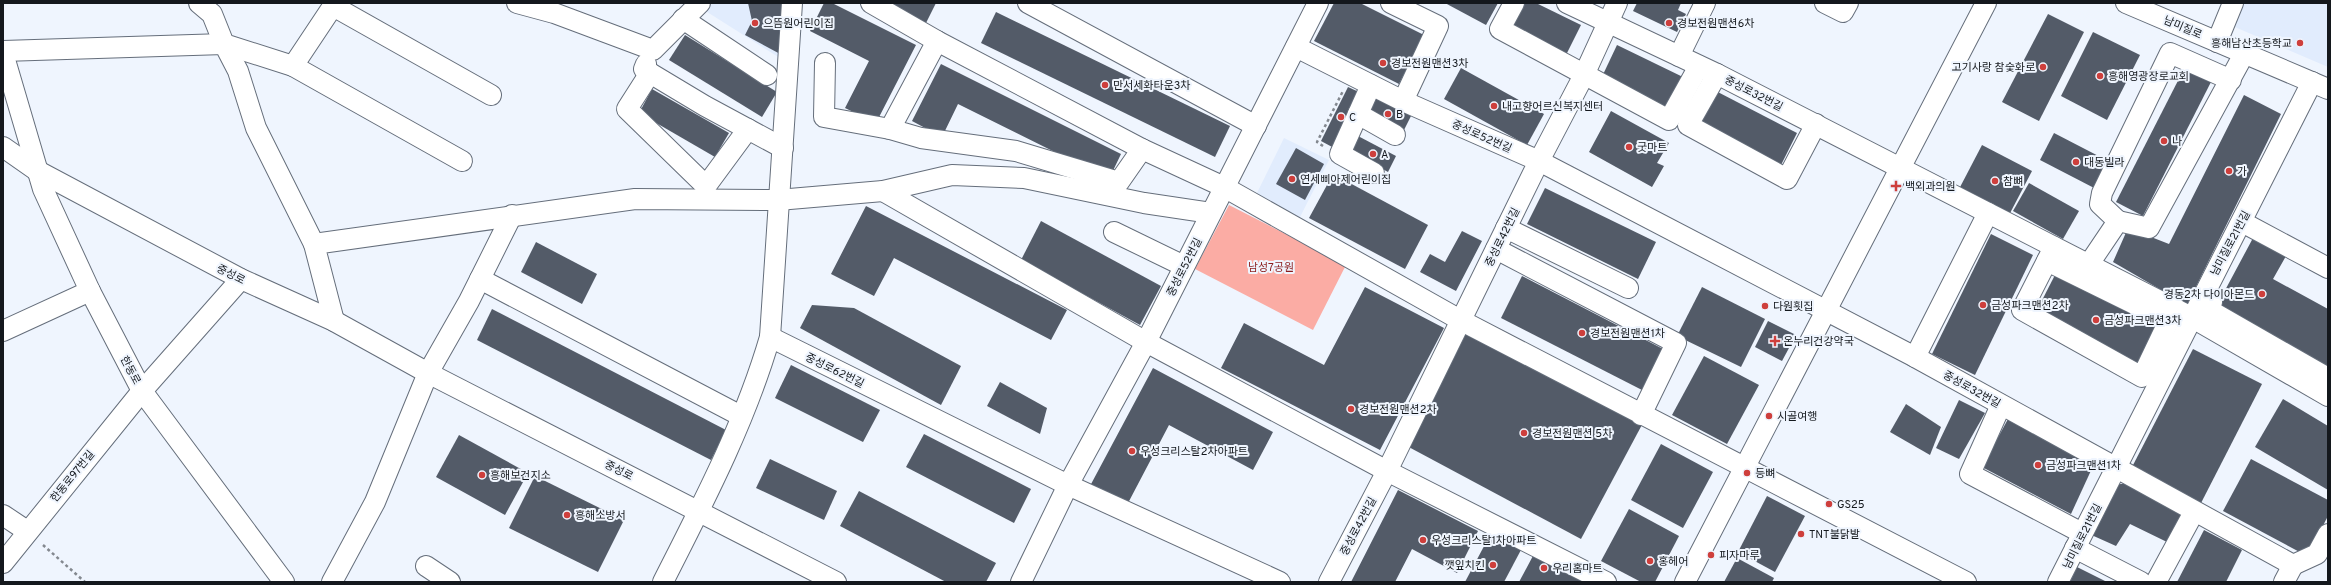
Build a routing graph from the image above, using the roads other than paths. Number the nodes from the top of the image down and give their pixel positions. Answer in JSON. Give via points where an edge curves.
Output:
{"nodes":[{"id":1,"x":517,"y":3,"type":"edge"},
{"id":2,"x":700,"y":3,"type":"edge"},
{"id":3,"x":792,"y":3,"type":"edge"},
{"id":4,"x":871,"y":3,"type":"edge"},
{"id":5,"x":1028,"y":3,"type":"edge"},
{"id":6,"x":1318,"y":3,"type":"edge"},
{"id":7,"x":1391,"y":3,"type":"edge"},
{"id":8,"x":1514,"y":3,"type":"edge"},
{"id":9,"x":1567,"y":3,"type":"edge"},
{"id":10,"x":1617,"y":3,"type":"edge"},
{"id":11,"x":1705,"y":3,"type":"edge"},
{"id":12,"x":1825,"y":3,"type":"edge"},
{"id":13,"x":1848,"y":3,"type":"edge"},
{"id":14,"x":1986,"y":3,"type":"edge"},
{"id":15,"x":2126,"y":3,"type":"edge"},
{"id":16,"x":2233,"y":3,"type":"edge"},
{"id":17,"x":334,"y":5,"type":"edge"},
{"id":18,"x":210,"y":7,"type":"edge"},
{"id":19,"x":684,"y":20,"type":"junction"},
{"id":20,"x":1607,"y":23,"type":"junction"},
{"id":21,"x":937,"y":41,"type":"junction"},
{"id":22,"x":2217,"y":42,"type":"junction"},
{"id":23,"x":224,"y":44,"type":"junction"},
{"id":24,"x":1296,"y":47,"type":"junction"},
{"id":25,"x":653,"y":50,"type":"junction"},
{"id":26,"x":3,"y":52,"type":"edge"},
{"id":27,"x":2244,"y":54,"type":"junction"},
{"id":28,"x":1679,"y":56,"type":"junction"},
{"id":29,"x":825,"y":63,"type":"dead end"},
{"id":30,"x":293,"y":66,"type":"junction"},
{"id":31,"x":1699,"y":66,"type":"junction"},
{"id":32,"x":650,"y":73,"type":"junction"},
{"id":33,"x":1717,"y":74,"type":"junction"},
{"id":34,"x":767,"y":75,"type":"dead end"},
{"id":35,"x":1584,"y":75,"type":"junction"},
{"id":36,"x":2231,"y":80,"type":"junction"},
{"id":37,"x":1371,"y":85,"type":"junction"},
{"id":38,"x":2320,"y":85,"type":"edge"},
{"id":39,"x":491,"y":95,"type":"dead end"},
{"id":40,"x":1403,"y":101,"type":"junction"},
{"id":41,"x":1358,"y":114,"type":"junction"},
{"id":42,"x":1816,"y":124,"type":"junction"},
{"id":43,"x":1256,"y":126,"type":"junction"},
{"id":44,"x":748,"y":129,"type":"junction"},
{"id":45,"x":890,"y":129,"type":"junction"},
{"id":46,"x":1395,"y":135,"type":"dead end"},
{"id":47,"x":3,"y":147,"type":"edge"},
{"id":48,"x":783,"y":148,"type":"junction"},
{"id":49,"x":1142,"y":149,"type":"junction"},
{"id":50,"x":462,"y":161,"type":"dead end"},
{"id":51,"x":1539,"y":161,"type":"junction"},
{"id":52,"x":1900,"y":167,"type":"junction"},
{"id":53,"x":36,"y":170,"type":"junction"},
{"id":54,"x":1374,"y":173,"type":"dead end"},
{"id":55,"x":1224,"y":187,"type":"junction"},
{"id":56,"x":883,"y":191,"type":"junction"},
{"id":57,"x":778,"y":200,"type":"junction"},
{"id":58,"x":1211,"y":213,"type":"junction"},
{"id":59,"x":1988,"y":213,"type":"junction"},
{"id":60,"x":512,"y":215,"type":"junction"},
{"id":61,"x":2118,"y":220,"type":"junction"},
{"id":62,"x":2247,"y":225,"type":"junction"},
{"id":63,"x":1506,"y":228,"type":"junction"},
{"id":64,"x":1114,"y":232,"type":"dead end"},
{"id":65,"x":314,"y":244,"type":"junction"},
{"id":66,"x":1496,"y":249,"type":"junction"},
{"id":67,"x":2050,"y":254,"type":"junction"},
{"id":68,"x":2089,"y":264,"type":"junction"},
{"id":69,"x":1184,"y":266,"type":"junction"},
{"id":70,"x":2328,"y":268,"type":"edge"},
{"id":71,"x":241,"y":279,"type":"junction"},
{"id":72,"x":480,"y":279,"type":"junction"},
{"id":73,"x":1628,"y":288,"type":"dead end"},
{"id":74,"x":90,"y":291,"type":"junction"},
{"id":75,"x":2207,"y":299,"type":"junction"},
{"id":76,"x":1825,"y":312,"type":"junction"},
{"id":77,"x":2178,"y":315,"type":"junction"},
{"id":78,"x":1462,"y":321,"type":"junction"},
{"id":79,"x":334,"y":322,"type":"junction"},
{"id":80,"x":3,"y":331,"type":"edge"},
{"id":81,"x":770,"y":337,"type":"junction"},
{"id":82,"x":1146,"y":342,"type":"junction"},
{"id":83,"x":1915,"y":358,"type":"junction"},
{"id":84,"x":428,"y":373,"type":"junction"},
{"id":85,"x":2328,"y":378,"type":"edge"},
{"id":86,"x":142,"y":391,"type":"junction"},
{"id":87,"x":2328,"y":396,"type":"edge"},
{"id":88,"x":2002,"y":405,"type":"junction"},
{"id":89,"x":1641,"y":415,"type":"junction"},
{"id":90,"x":741,"y":416,"type":"junction"},
{"id":91,"x":1744,"y":468,"type":"junction"},
{"id":92,"x":2117,"y":469,"type":"junction"},
{"id":93,"x":1387,"y":471,"type":"junction"},
{"id":94,"x":1068,"y":486,"type":"junction"},
{"id":95,"x":699,"y":511,"type":"junction"},
{"id":96,"x":2194,"y":512,"type":"junction"},
{"id":97,"x":3,"y":515,"type":"edge"},
{"id":98,"x":27,"y":531,"type":"junction"},
{"id":99,"x":2328,"y":534,"type":"edge"},
{"id":100,"x":2079,"y":541,"type":"junction"},
{"id":101,"x":2323,"y":557,"type":"edge"},
{"id":102,"x":3,"y":563,"type":"edge"},
{"id":103,"x":426,"y":566,"type":"dead end"},
{"id":104,"x":2288,"y":573,"type":"edge"},
{"id":105,"x":806,"y":575,"type":"edge"},
{"id":106,"x":1963,"y":580,"type":"edge"},
{"id":107,"x":284,"y":582,"type":"edge"},
{"id":108,"x":332,"y":582,"type":"edge"},
{"id":109,"x":450,"y":582,"type":"edge"},
{"id":110,"x":663,"y":582,"type":"edge"},
{"id":111,"x":836,"y":582,"type":"edge"},
{"id":112,"x":1021,"y":582,"type":"edge"},
{"id":113,"x":1280,"y":582,"type":"edge"},
{"id":114,"x":1329,"y":582,"type":"edge"},
{"id":115,"x":1606,"y":582,"type":"edge"},
{"id":116,"x":1685,"y":582,"type":"edge"},
{"id":117,"x":2058,"y":582,"type":"edge"},
{"id":118,"x":2141,"y":582,"type":"edge"},
{"id":119,"x":2156,"y":582,"type":"edge"}],
"edges":[{"from":1,"to":25,"type":"street","via":[[554,13]]},
{"from":2,"to":19,"type":"street"},
{"from":3,"to":48,"type":"street"},
{"from":4,"to":21,"type":"street"},
{"from":5,"to":43,"type":"street"},
{"from":6,"to":24,"type":"street","name":"중성로52번길"},
{"from":7,"to":40,"type":"street","via":[[1438,26]]},
{"from":8,"to":35,"type":"street","via":[[1500,29]]},
{"from":9,"to":20,"type":"street"},
{"from":10,"to":20,"type":"street","name":"중성로42번길"},
{"from":11,"to":28,"type":"street"},
{"from":12,"to":13,"type":"street","via":[[1843,12]]},
{"from":14,"to":52,"type":"street"},
{"from":15,"to":22,"type":"street","name":"남미질로"},
{"from":16,"to":22,"type":"street"},
{"from":17,"to":30,"type":"street"},
{"from":17,"to":39,"type":"street"},
{"from":18,"to":23,"type":"street"},
{"from":19,"to":25,"type":"street"},
{"from":19,"to":34,"type":"street"},
{"from":20,"to":28,"type":"street","name":"중성로32번길"},
{"from":20,"to":35,"type":"street","name":"중성로42번길"},
{"from":21,"to":45,"type":"street"},
{"from":21,"to":49,"type":"street"},
{"from":22,"to":27,"type":"street","name":"남미질로"},
{"from":23,"to":26,"type":"street"},
{"from":23,"to":30,"type":"street"},
{"from":23,"to":65,"type":"street","via":[[238,71],[256,128]]},
{"from":24,"to":37,"type":"street","name":"중성로52번길"},
{"from":24,"to":43,"type":"street","name":"중성로52번길"},
{"from":25,"to":32,"type":"street","via":[[644,69]]},
{"from":26,"to":53,"type":"street","name":"한동로"},
{"from":27,"to":36,"type":"street"},
{"from":27,"to":38,"type":"street","name":"남미질로"},
{"from":28,"to":31,"type":"street","name":"중성로32번길"},
{"from":29,"to":45,"type":"street","via":[[824,117]]},
{"from":30,"to":50,"type":"street"},
{"from":31,"to":33,"type":"street","name":"중성로32번길"},
{"from":31,"to":35,"type":"street","via":[[1669,120]]},
{"from":32,"to":44,"type":"street"},
{"from":32,"to":44,"type":"street","via":[[627,109],[706,186]]},
{"from":33,"to":42,"type":"street","name":"중성로32번길"},
{"from":33,"to":42,"type":"street","via":[[1688,125],[1787,179]]},
{"from":35,"to":51,"type":"street","name":"중성로42번길"},
{"from":36,"to":61,"type":"street","via":[[2149,228]]},
{"from":36,"to":61,"type":"street","via":[[2170,54],[2102,193],[2100,204]]},
{"from":37,"to":40,"type":"street","name":"중성로52번길"},
{"from":37,"to":41,"type":"street"},
{"from":38,"to":62,"type":"street","name":"남미질로21번길"},
{"from":40,"to":51,"type":"street","name":"중성로52번길"},
{"from":41,"to":46,"type":"street"},
{"from":41,"to":54,"type":"street","via":[[1340,154]]},
{"from":42,"to":52,"type":"street","name":"중성로32번길"},
{"from":43,"to":55,"type":"street","name":"중성로52번길"},
{"from":44,"to":48,"type":"street"},
{"from":45,"to":49,"type":"street","via":[[921,138],[1016,151],[1119,182]]},
{"from":47,"to":53,"type":"street"},
{"from":48,"to":57,"type":"street"},
{"from":49,"to":55,"type":"street"},
{"from":51,"to":63,"type":"street","name":"중성로42번길"},
{"from":51,"to":76,"type":"street","name":"중성로32번길"},
{"from":52,"to":59,"type":"street","name":"중성로32번길"},
{"from":52,"to":76,"type":"street"},
{"from":53,"to":71,"type":"street","name":"중성로"},
{"from":53,"to":74,"type":"street","name":"한동로"},
{"from":55,"to":58,"type":"street","name":"중성로52번길"},
{"from":55,"to":78,"type":"street"},
{"from":56,"to":57,"type":"street"},
{"from":56,"to":58,"type":"street","via":[[952,175],[1024,178],[1144,203]]},
{"from":56,"to":82,"type":"street"},
{"from":57,"to":60,"type":"street","via":[[635,199]]},
{"from":57,"to":81,"type":"street"},
{"from":58,"to":69,"type":"street","name":"중성로52번길"},
{"from":59,"to":67,"type":"street","name":"중성로32번길"},
{"from":59,"to":83,"type":"street"},
{"from":60,"to":65,"type":"street"},
{"from":60,"to":72,"type":"street"},
{"from":61,"to":68,"type":"street"},
{"from":62,"to":70,"type":"street"},
{"from":62,"to":75,"type":"street","name":"남미질로21번길"},
{"from":63,"to":66,"type":"street","name":"중성로42번길"},
{"from":63,"to":73,"type":"street"},
{"from":64,"to":69,"type":"street"},
{"from":65,"to":79,"type":"street"},
{"from":66,"to":78,"type":"street","name":"중성로42번길"},
{"from":66,"to":89,"type":"street","via":[[1676,343]]},
{"from":67,"to":68,"type":"street","name":"중성로32번길"},
{"from":67,"to":77,"type":"street"},
{"from":67,"to":77,"type":"street","via":[[2022,310],[2142,378]]},
{"from":68,"to":77,"type":"street","name":"중성로32번길"},
{"from":69,"to":82,"type":"street","name":"중성로52번길"},
{"from":71,"to":79,"type":"street","name":"중성로"},
{"from":71,"to":86,"type":"street","name":"한동로97번길"},
{"from":72,"to":84,"type":"street"},
{"from":72,"to":90,"type":"street"},
{"from":74,"to":80,"type":"street"},
{"from":74,"to":86,"type":"street","name":"한동로"},
{"from":75,"to":77,"type":"street","name":"남미질로21번길"},
{"from":75,"to":85,"type":"street","via":[[2209,310]]},
{"from":76,"to":83,"type":"street","name":"중성로32번길"},
{"from":76,"to":91,"type":"street"},
{"from":77,"to":87,"type":"street"},
{"from":77,"to":92,"type":"street","name":"남미질로21번길"},
{"from":78,"to":89,"type":"street"},
{"from":78,"to":93,"type":"street","name":"중성로42번길"},
{"from":79,"to":84,"type":"street","name":"중성로"},
{"from":81,"to":90,"type":"street","via":[[756,383]]},
{"from":81,"to":94,"type":"street","name":"중성로62번길"},
{"from":82,"to":93,"type":"street"},
{"from":82,"to":94,"type":"street","name":"중성로52번길"},
{"from":83,"to":88,"type":"street","name":"중성로32번길"},
{"from":84,"to":95,"type":"street","name":"중성로"},
{"from":84,"to":108,"type":"street","via":[[375,502]]},
{"from":86,"to":98,"type":"street","name":"한동로97번길"},
{"from":86,"to":107,"type":"street","name":"한동로"},
{"from":88,"to":92,"type":"street","name":"중성로32번길"},
{"from":88,"to":100,"type":"street","via":[[1970,474]]},
{"from":89,"to":91,"type":"street"},
{"from":90,"to":95,"type":"street"},
{"from":91,"to":106,"type":"street"},
{"from":91,"to":116,"type":"street"},
{"from":92,"to":96,"type":"street"},
{"from":92,"to":100,"type":"street","name":"남미질로21번길"},
{"from":93,"to":114,"type":"street","name":"중성로42번길"},
{"from":93,"to":115,"type":"street"},
{"from":94,"to":112,"type":"street","name":"중성로52번길"},
{"from":94,"to":113,"type":"street"},
{"from":95,"to":105,"type":"street","name":"중성로"},
{"from":95,"to":110,"type":"street"},
{"from":96,"to":104,"type":"street","via":[[2258,547]]},
{"from":96,"to":119,"type":"street"},
{"from":97,"to":98,"type":"street"},
{"from":98,"to":102,"type":"street","name":"한동로97번길"},
{"from":99,"to":101,"type":"street"},
{"from":100,"to":117,"type":"street","name":"남미질로21번길"},
{"from":100,"to":118,"type":"street"},
{"from":101,"to":104,"type":"street"},
{"from":103,"to":109,"type":"street"},
{"from":105,"to":111,"type":"street","name":"중성로"}]}
